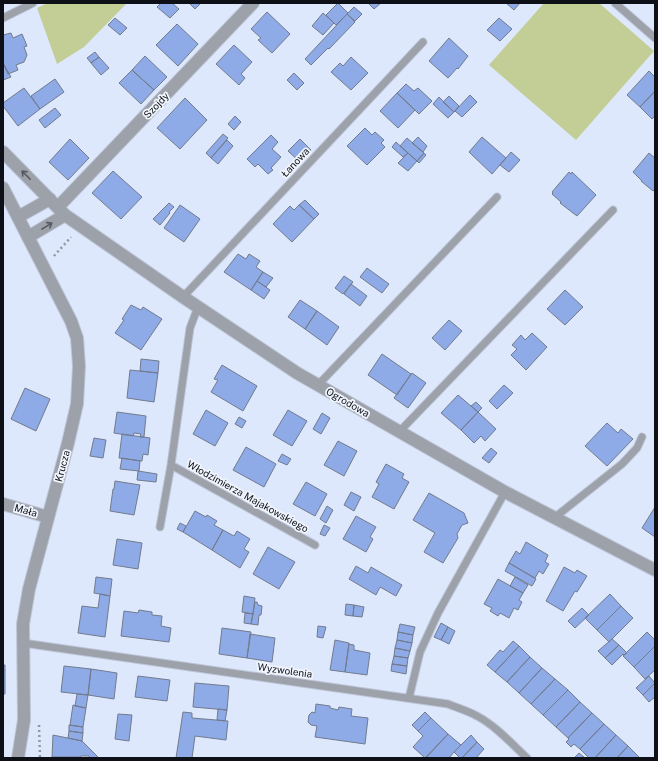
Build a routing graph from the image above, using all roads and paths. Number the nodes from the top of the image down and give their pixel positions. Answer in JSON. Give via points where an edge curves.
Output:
{"nodes":[{"id":1,"x":32,"y":3,"type":"edge"},
{"id":2,"x":254,"y":3,"type":"edge"},
{"id":3,"x":615,"y":3,"type":"edge"},
{"id":4,"x":3,"y":18,"type":"edge"},
{"id":5,"x":655,"y":38,"type":"edge"},
{"id":6,"x":423,"y":42,"type":"dead end"},
{"id":7,"x":3,"y":152,"type":"edge"},
{"id":8,"x":3,"y":188,"type":"edge"},
{"id":9,"x":497,"y":197,"type":"dead end"},
{"id":10,"x":57,"y":207,"type":"junction"},
{"id":11,"x":613,"y":210,"type":"dead end"},
{"id":12,"x":18,"y":217,"type":"junction"},
{"id":13,"x":74,"y":234,"type":"dead end"},
{"id":14,"x":28,"y":237,"type":"junction"},
{"id":15,"x":54,"y":256,"type":"dead end"},
{"id":16,"x":183,"y":297,"type":"junction"},
{"id":17,"x":198,"y":307,"type":"junction"},
{"id":18,"x":318,"y":385,"type":"junction"},
{"id":19,"x":399,"y":432,"type":"junction"},
{"id":20,"x":642,"y":437,"type":"dead end"},
{"id":21,"x":171,"y":464,"type":"junction"},
{"id":22,"x":505,"y":492,"type":"junction"},
{"id":23,"x":3,"y":504,"type":"edge"},
{"id":24,"x":48,"y":517,"type":"junction"},
{"id":25,"x":554,"y":518,"type":"junction"},
{"id":26,"x":160,"y":527,"type":"dead end"},
{"id":27,"x":315,"y":546,"type":"dead end"},
{"id":28,"x":655,"y":570,"type":"edge"},
{"id":29,"x":24,"y":643,"type":"junction"},
{"id":30,"x":409,"y":698,"type":"junction"},
{"id":31,"x":18,"y":758,"type":"edge"},
{"id":32,"x":527,"y":758,"type":"edge"}],
"edges":[{"from":1,"to":4,"type":"lane"},
{"from":2,"to":10,"type":"street","name":"Szojdy"},
{"from":3,"to":5,"type":"lane"},
{"from":6,"to":16,"type":"lane","name":"Łanowa"},
{"from":10,"to":7,"type":"street","name":"Ogrodowa","one_way":true},
{"from":8,"to":12,"type":"street","name":"Krucza"},
{"from":9,"to":18,"type":"lane"},
{"from":10,"to":12,"type":"street"},
{"from":14,"to":10,"type":"street","one_way":true},
{"from":10,"to":16,"type":"street","name":"Ogrodowa"},
{"from":11,"to":19,"type":"lane"},
{"from":12,"to":14,"type":"street","name":"Krucza"},
{"from":13,"to":15,"type":"path"},
{"from":14,"to":24,"type":"street","name":"Krucza","via":[[71,320],[77,338],[79,366],[77,404]]},
{"from":16,"to":17,"type":"street","name":"Ogrodowa"},
{"from":17,"to":18,"type":"street","name":"Ogrodowa"},
{"from":17,"to":21,"type":"lane","name":"Włodzimierza Majakowskiego","via":[[190,328]]},
{"from":18,"to":19,"type":"street","name":"Ogrodowa"},
{"from":19,"to":22,"type":"street","name":"Ogrodowa"},
{"from":20,"to":25,"type":"lane","via":[[637,448],[622,464]]},
{"from":21,"to":26,"type":"lane","name":"Włodzimierza Majakowskiego"},
{"from":21,"to":27,"type":"lane","name":"Włodzimierza Majakowskiego"},
{"from":22,"to":25,"type":"street","name":"Ogrodowa"},
{"from":22,"to":30,"type":"lane","via":[[428,633],[420,652]]},
{"from":23,"to":24,"type":"street","name":"Mała"},
{"from":24,"to":29,"type":"street","name":"Krucza","via":[[29,589],[23,624]]},
{"from":25,"to":28,"type":"street","name":"Ogrodowa"},
{"from":29,"to":30,"type":"lane","name":"Wyzwolenia"},
{"from":29,"to":31,"type":"street","name":"Krucza","via":[[24,720]]},
{"from":30,"to":32,"type":"lane","name":"Wyzwolenia","via":[[448,704],[473,714],[494,728]]}]}
